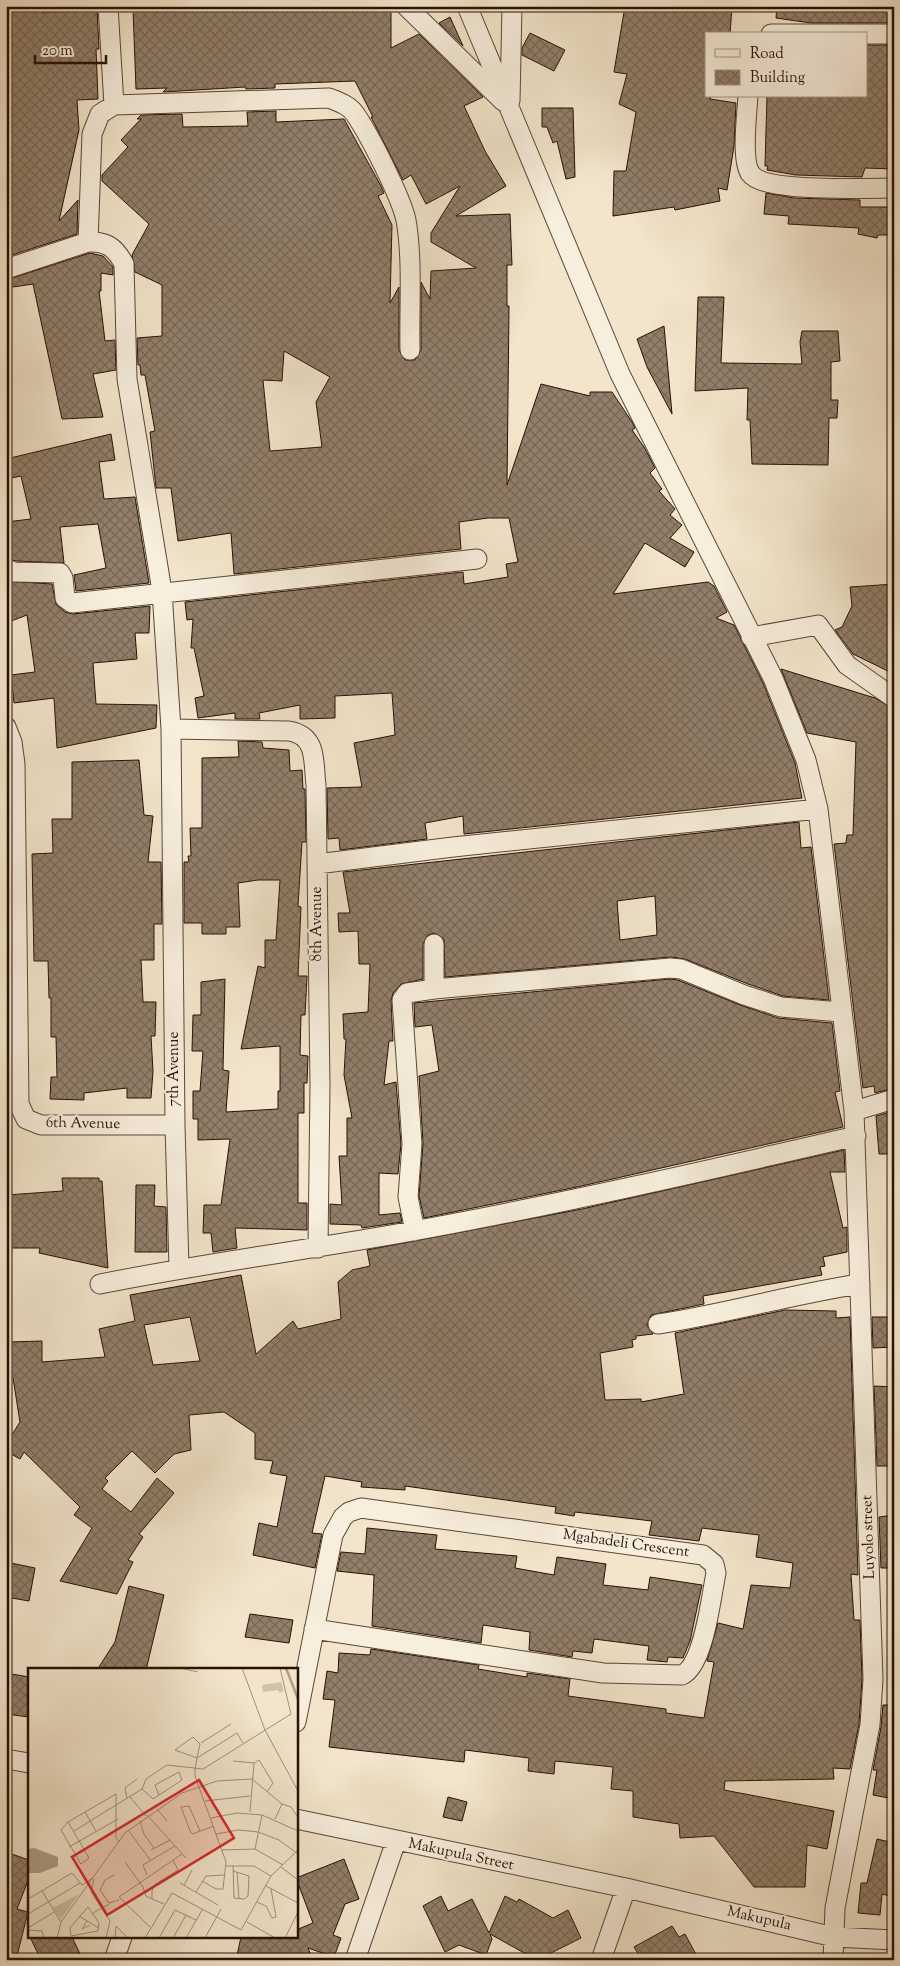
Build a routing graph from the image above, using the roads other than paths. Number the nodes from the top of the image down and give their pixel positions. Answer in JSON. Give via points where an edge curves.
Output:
{"nodes":[{"id":1,"x":108,"y":6,"type":"edge"},
{"id":2,"x":406,"y":6,"type":"edge"},
{"id":3,"x":467,"y":6,"type":"edge"},
{"id":4,"x":512,"y":6,"type":"edge"},
{"id":5,"x":868,"y":34,"type":"edge"},
{"id":6,"x":894,"y":34,"type":"edge"},
{"id":7,"x":748,"y":98,"type":"edge"},
{"id":8,"x":114,"y":105,"type":"junction"},
{"id":9,"x":510,"y":107,"type":"junction"},
{"id":10,"x":894,"y":188,"type":"edge"},
{"id":11,"x":88,"y":242,"type":"junction"},
{"id":12,"x":6,"y":269,"type":"edge"},
{"id":13,"x":410,"y":350,"type":"dead end"},
{"id":14,"x":477,"y":559,"type":"dead end"},
{"id":15,"x":6,"y":569,"type":"edge"},
{"id":16,"x":162,"y":592,"type":"junction"},
{"id":17,"x":751,"y":637,"type":"junction"},
{"id":18,"x":894,"y":698,"type":"edge"},
{"id":19,"x":6,"y":727,"type":"edge"},
{"id":20,"x":171,"y":730,"type":"junction"},
{"id":21,"x":818,"y":810,"type":"junction"},
{"id":22,"x":317,"y":864,"type":"junction"},
{"id":23,"x":434,"y":944,"type":"dead end"},
{"id":24,"x":434,"y":989,"type":"junction"},
{"id":25,"x":840,"y":1012,"type":"junction"},
{"id":26,"x":894,"y":1100,"type":"edge"},
{"id":27,"x":854,"y":1111,"type":"junction"},
{"id":28,"x":175,"y":1125,"type":"junction"},
{"id":29,"x":856,"y":1136,"type":"junction"},
{"id":30,"x":415,"y":1231,"type":"junction"},
{"id":31,"x":318,"y":1248,"type":"junction"},
{"id":32,"x":179,"y":1268,"type":"junction"},
{"id":33,"x":100,"y":1284,"type":"dead end"},
{"id":34,"x":860,"y":1284,"type":"junction"},
{"id":35,"x":658,"y":1324,"type":"dead end"},
{"id":36,"x":314,"y":1629,"type":"junction"},
{"id":37,"x":298,"y":1712,"type":"edge"},
{"id":38,"x":6,"y":1759,"type":"edge"},
{"id":39,"x":28,"y":1763,"type":"edge"},
{"id":40,"x":298,"y":1819,"type":"edge"},
{"id":41,"x":396,"y":1841,"type":"junction"},
{"id":42,"x":626,"y":1888,"type":"junction"},
{"id":43,"x":834,"y":1937,"type":"junction"},
{"id":44,"x":122,"y":1938,"type":"edge"},
{"id":45,"x":894,"y":1940,"type":"edge"},
{"id":46,"x":114,"y":1960,"type":"edge"},
{"id":47,"x":355,"y":1960,"type":"edge"},
{"id":48,"x":601,"y":1960,"type":"edge"},
{"id":49,"x":833,"y":1960,"type":"edge"}],
"edges":[{"from":1,"to":8,"type":"street"},
{"from":2,"to":9,"type":"street"},
{"from":3,"to":9,"type":"street","name":"Luyolo street"},
{"from":4,"to":9,"type":"street"},
{"from":5,"to":6,"type":"street"},
{"from":7,"to":10,"type":"street","via":[[746,160],[754,178],[782,187]]},
{"from":8,"to":11,"type":"street","via":[[100,114],[92,134]]},
{"from":8,"to":13,"type":"street","via":[[329,98],[348,106],[378,157],[405,218]]},
{"from":9,"to":17,"type":"street","name":"Luyolo street","via":[[620,374]]},
{"from":11,"to":12,"type":"street"},
{"from":11,"to":16,"type":"street","name":"7th Avenue","via":[[101,242],[113,248],[124,264],[127,379]]},
{"from":14,"to":16,"type":"street"},
{"from":15,"to":16,"type":"street","via":[[14,572],[60,572],[66,598],[72,603]]},
{"from":16,"to":20,"type":"street","name":"7th Avenue"},
{"from":17,"to":18,"type":"street","via":[[818,625],[847,666]]},
{"from":17,"to":21,"type":"street","name":"Luyolo street","via":[[773,678],[806,760]]},
{"from":19,"to":28,"type":"street","name":"6th Avenue","via":[[15,764],[19,1104],[26,1119],[41,1125]]},
{"from":20,"to":22,"type":"street","name":"8th Avenue","via":[[289,731],[309,740],[315,777]]},
{"from":20,"to":28,"type":"street","name":"7th Avenue"},
{"from":21,"to":22,"type":"street"},
{"from":21,"to":25,"type":"street","name":"Luyolo street"},
{"from":22,"to":31,"type":"street","name":"8th Avenue"},
{"from":23,"to":24,"type":"street"},
{"from":24,"to":25,"type":"street","via":[[670,968],[692,973],[782,1007]]},
{"from":24,"to":30,"type":"street","via":[[407,993],[402,1000],[412,1144],[408,1196]]},
{"from":25,"to":27,"type":"street","name":"Luyolo street"},
{"from":26,"to":27,"type":"street"},
{"from":27,"to":29,"type":"street","name":"Luyolo street"},
{"from":28,"to":32,"type":"street","name":"7th Avenue"},
{"from":29,"to":30,"type":"street"},
{"from":29,"to":34,"type":"street","name":"Luyolo street"},
{"from":30,"to":31,"type":"street"},
{"from":31,"to":32,"type":"street"},
{"from":32,"to":33,"type":"street"},
{"from":34,"to":35,"type":"street"},
{"from":34,"to":43,"type":"street","name":"Luyolo street","via":[[873,1679],[870,1725],[835,1908]]},
{"from":36,"to":36,"type":"street","name":"Mgabadeli Crescent","via":[[603,1673],[682,1675],[690,1672],[698,1657],[716,1573],[714,1564],[703,1555],[361,1508],[343,1517],[334,1535]]},
{"from":36,"to":37,"type":"street","name":"Mgabadeli Crescent"},
{"from":38,"to":39,"type":"street"},
{"from":40,"to":41,"type":"street","name":"Makupula Street"},
{"from":41,"to":42,"type":"street","name":"Makupula Street"},
{"from":41,"to":47,"type":"street"},
{"from":42,"to":43,"type":"street","name":"Makupula"},
{"from":42,"to":48,"type":"street"},
{"from":43,"to":45,"type":"street","name":"Makupula"},
{"from":43,"to":49,"type":"street","name":"Luyolo street"},
{"from":44,"to":46,"type":"street"}]}
